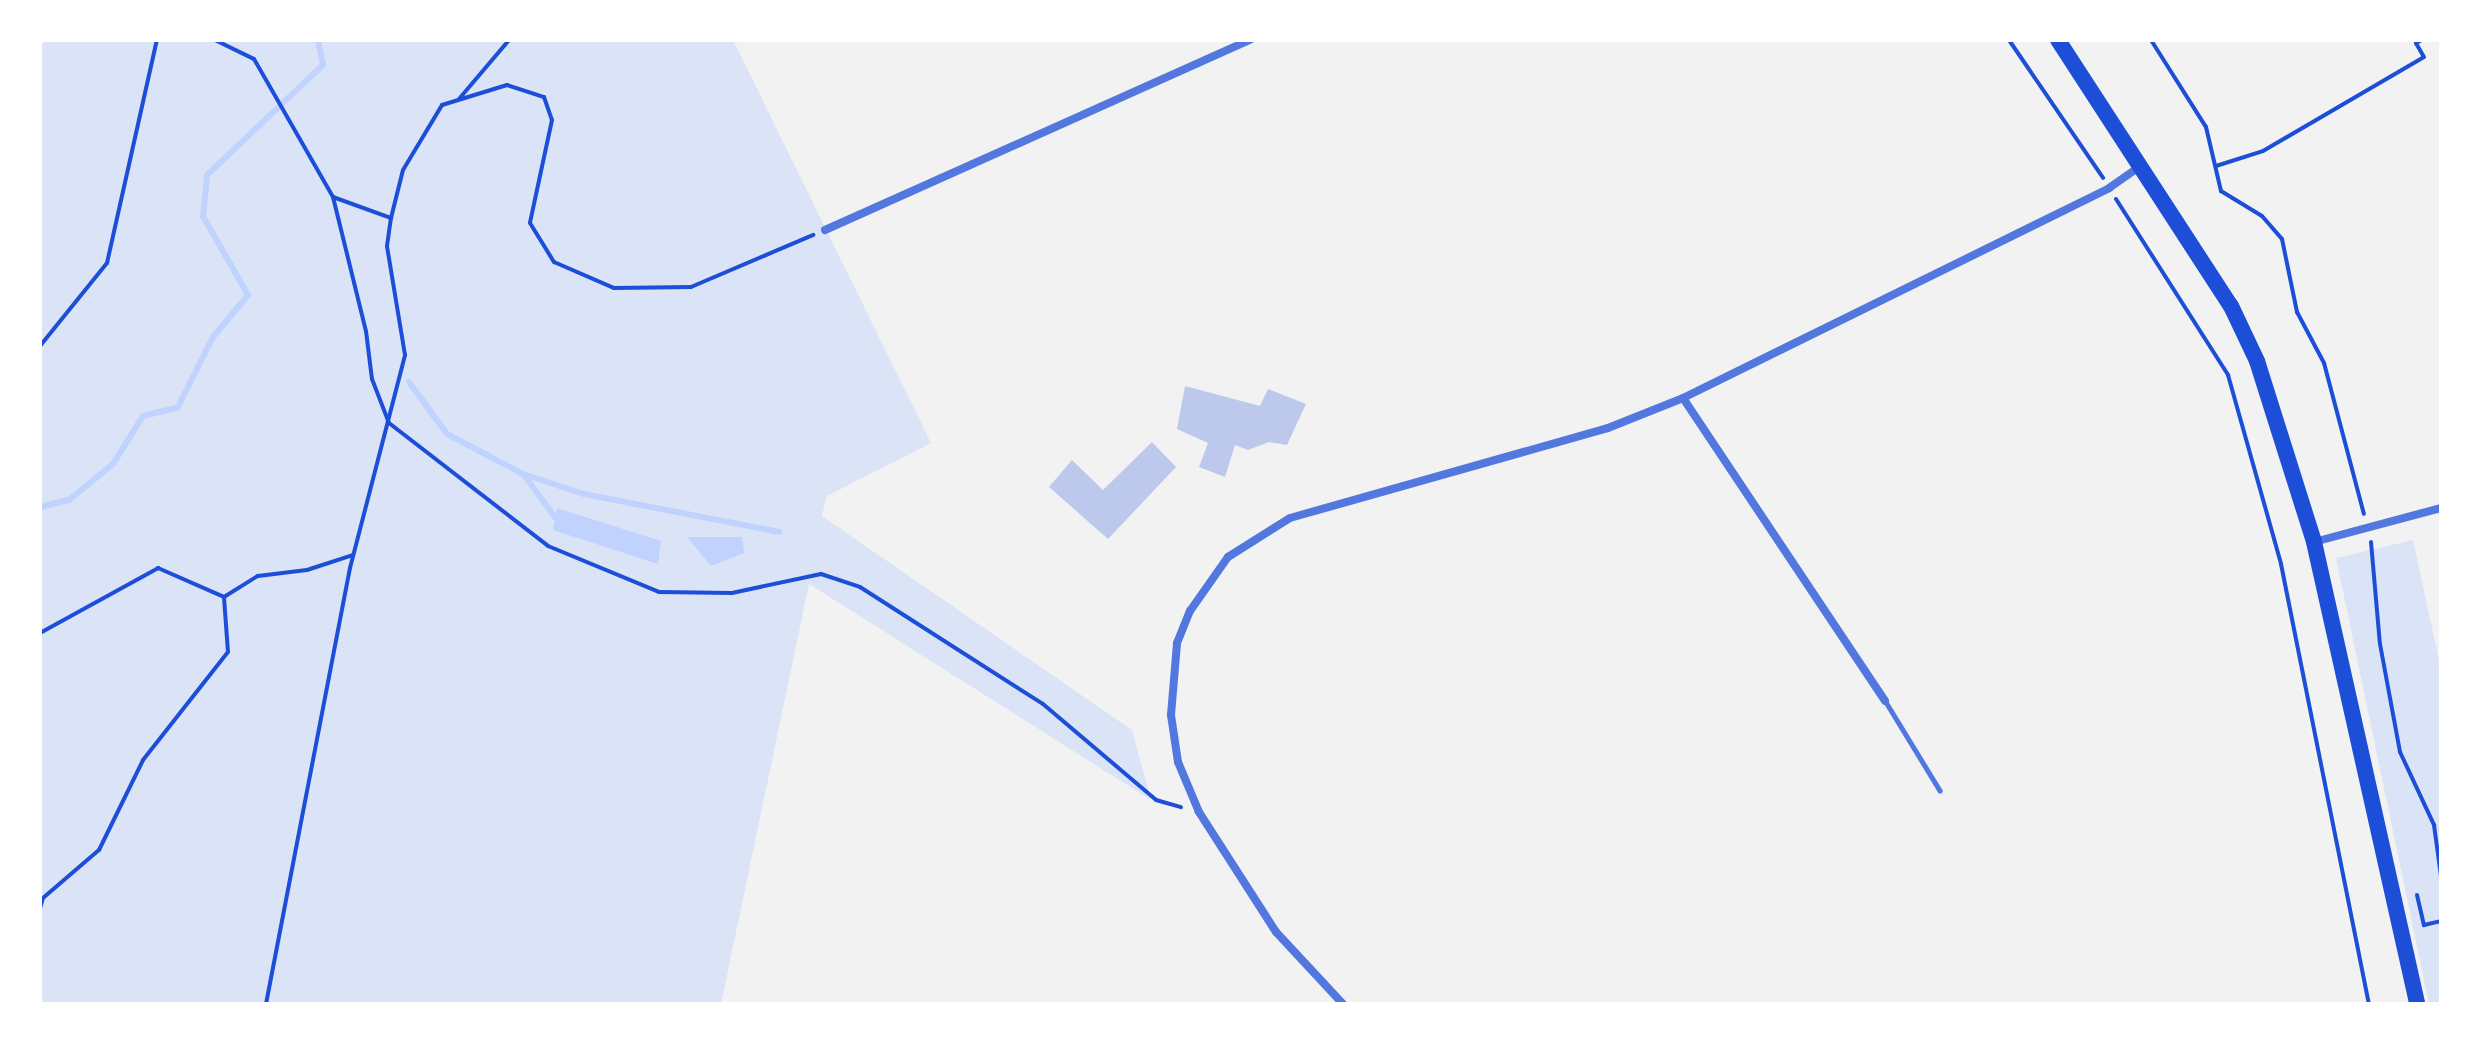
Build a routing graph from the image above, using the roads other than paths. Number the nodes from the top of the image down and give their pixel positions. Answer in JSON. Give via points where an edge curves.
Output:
{"nodes":[{"id":1,"x":1250,"y":40,"type":"edge"},
{"id":2,"x":2058,"y":40,"type":"edge"},
{"id":3,"x":2141,"y":166,"type":"junction"},
{"id":4,"x":825,"y":230,"type":"road end"},
{"id":5,"x":1683,"y":398,"type":"junction"},
{"id":6,"x":2441,"y":508,"type":"edge"},
{"id":7,"x":2314,"y":542,"type":"junction"},
{"id":8,"x":1885,"y":701,"type":"joint"},
{"id":9,"x":1940,"y":791,"type":"dead end"},
{"id":10,"x":1343,"y":1004,"type":"edge"},
{"id":11,"x":2417,"y":1004,"type":"edge"}],
"edges":[{"from":1,"to":4,"type":"street"},
{"from":2,"to":3,"type":"main road"},
{"from":3,"to":5,"type":"street","via":[[2109,188]]},
{"from":3,"to":7,"type":"main road","via":[[2231,306],[2257,361]]},
{"from":5,"to":8,"type":"street"},
{"from":5,"to":10,"type":"street","via":[[1608,428],[1290,518],[1228,557],[1190,611],[1177,643],[1172,681],[1178,762],[1199,812],[1276,932]]},
{"from":6,"to":7,"type":"street"},
{"from":7,"to":11,"type":"main road"},
{"from":8,"to":9,"type":"lane"}]}
